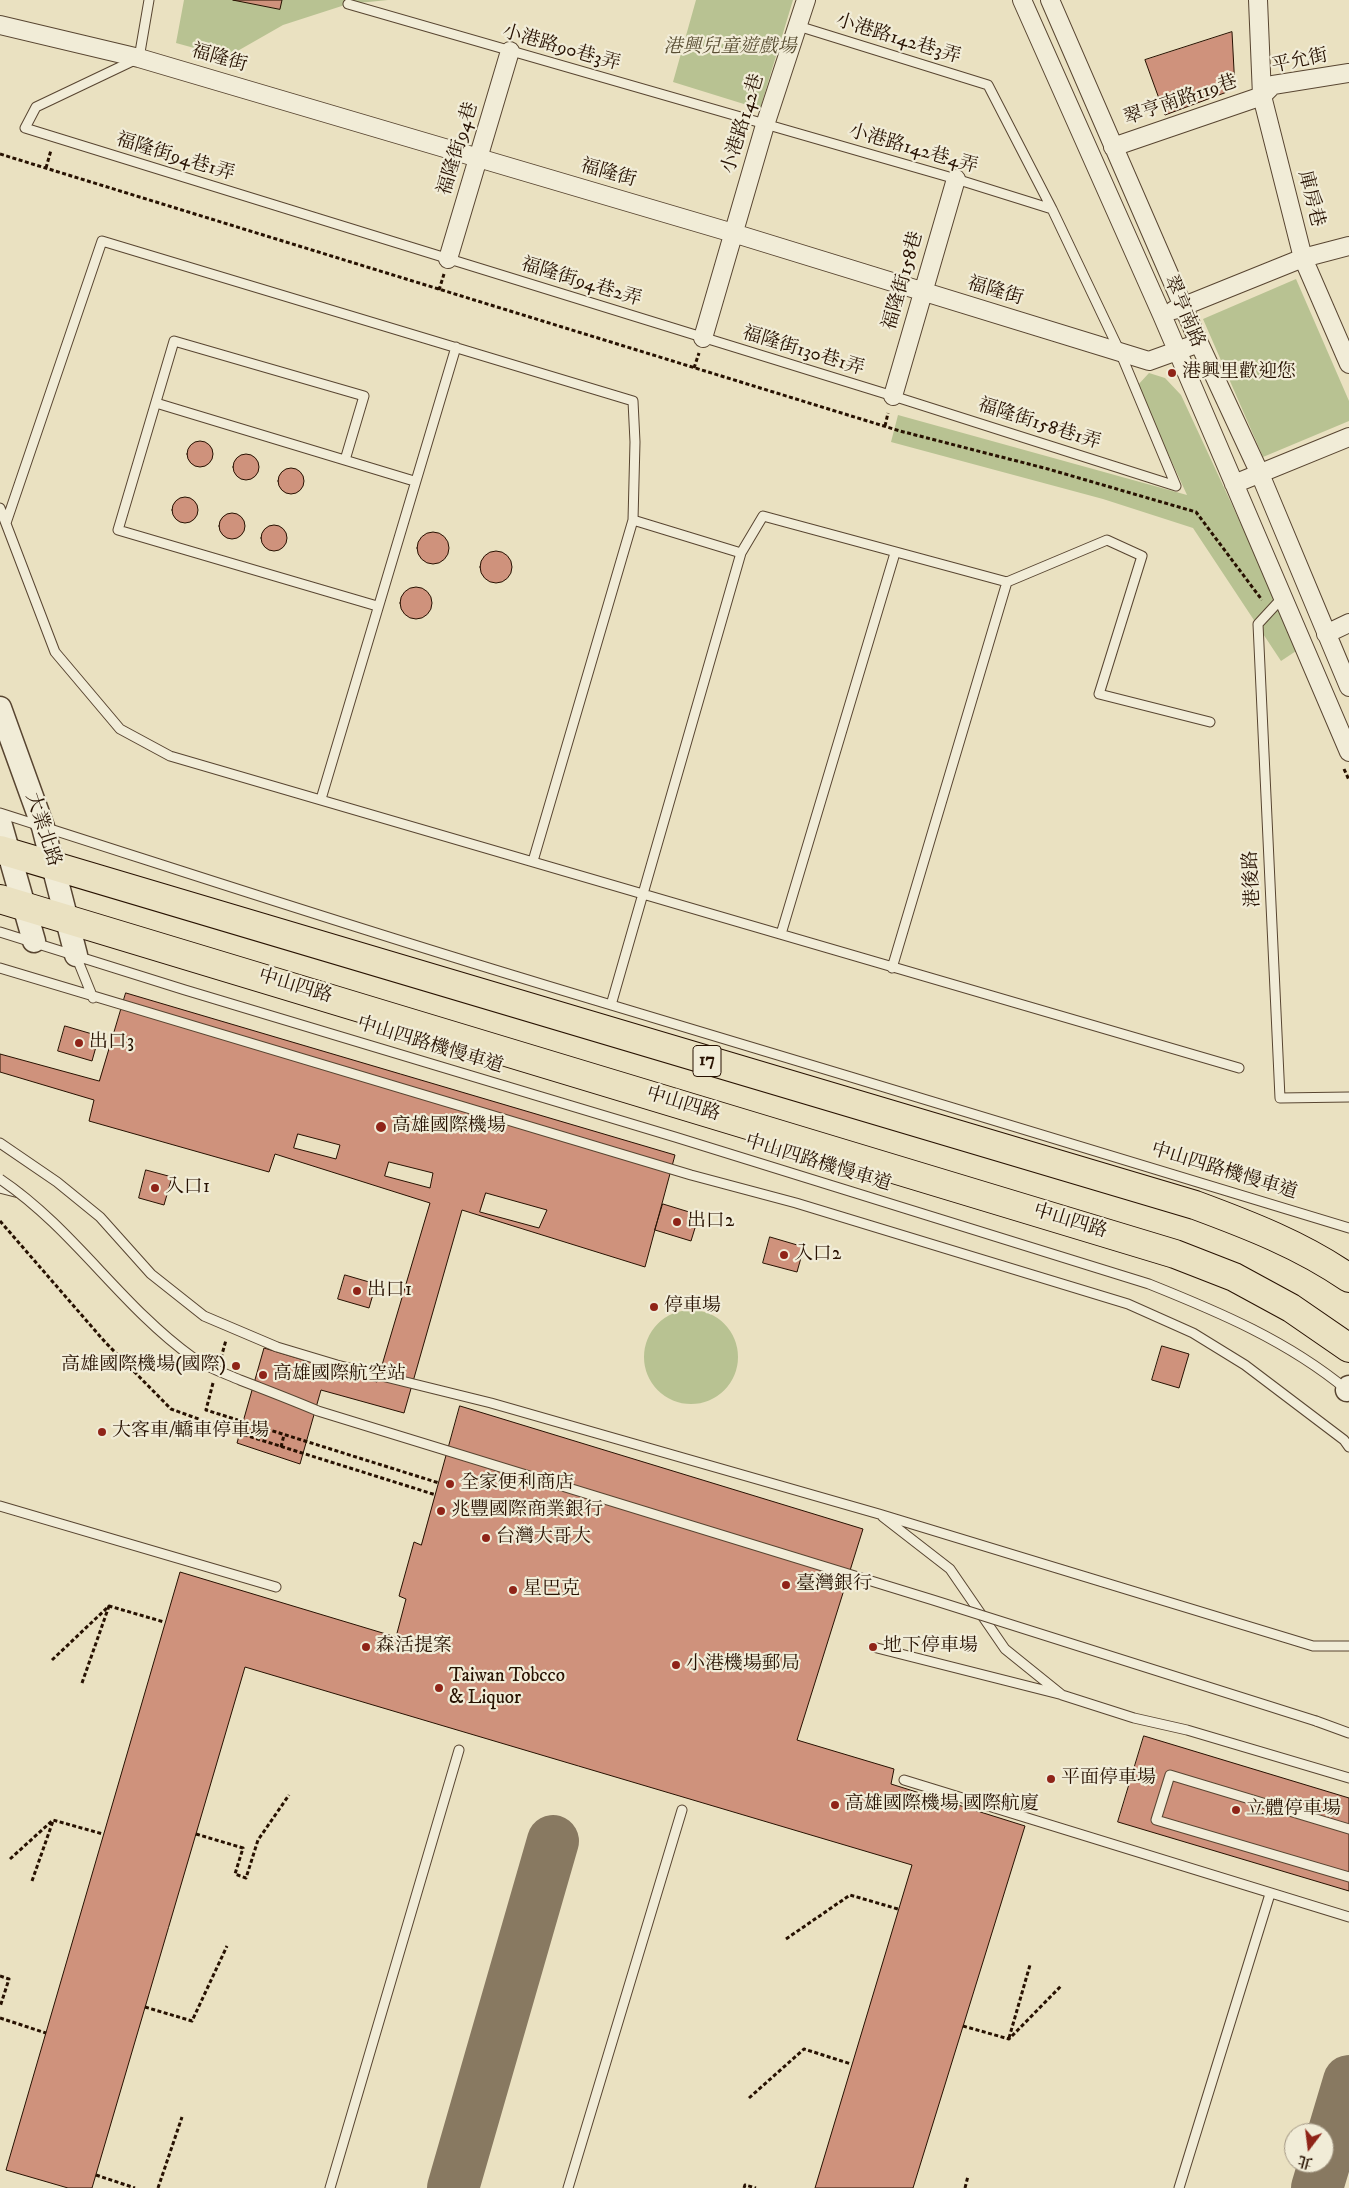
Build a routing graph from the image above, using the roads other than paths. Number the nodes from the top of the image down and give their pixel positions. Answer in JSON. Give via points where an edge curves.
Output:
{"nodes":[{"id":1,"x":149,"y":0,"type":"edge"},
{"id":2,"x":806,"y":0,"type":"edge"},
{"id":3,"x":1022,"y":0,"type":"edge"},
{"id":4,"x":1050,"y":0,"type":"edge"},
{"id":5,"x":1258,"y":0,"type":"edge"},
{"id":6,"x":348,"y":4,"type":"dead end"},
{"id":7,"x":0,"y":25,"type":"edge"},
{"id":8,"x":798,"y":26,"type":"junction"},
{"id":9,"x":510,"y":51,"type":"junction"},
{"id":10,"x":139,"y":58,"type":"junction"},
{"id":11,"x":1349,"y":73,"type":"edge"},
{"id":12,"x":1262,"y":96,"type":"junction"},
{"id":13,"x":765,"y":125,"type":"junction"},
{"id":14,"x":1113,"y":147,"type":"junction"},
{"id":15,"x":478,"y":158,"type":"junction"},
{"id":16,"x":956,"y":179,"type":"junction"},
{"id":17,"x":1052,"y":209,"type":"junction"},
{"id":18,"x":732,"y":233,"type":"junction"},
{"id":19,"x":1349,"y":246,"type":"edge"},
{"id":20,"x":1302,"y":258,"type":"junction"},
{"id":21,"x":448,"y":259,"type":"junction"},
{"id":22,"x":923,"y":293,"type":"junction"},
{"id":23,"x":1184,"y":307,"type":"junction"},
{"id":24,"x":1162,"y":315,"type":"junction"},
{"id":25,"x":703,"y":338,"type":"junction"},
{"id":26,"x":1199,"y":343,"type":"junction"},
{"id":27,"x":456,"y":347,"type":"junction"},
{"id":28,"x":1178,"y":351,"type":"junction"},
{"id":29,"x":1120,"y":352,"type":"junction"},
{"id":30,"x":1349,"y":364,"type":"edge"},
{"id":31,"x":893,"y":396,"type":"junction"},
{"id":32,"x":156,"y":403,"type":"junction"},
{"id":33,"x":1349,"y":437,"type":"edge"},
{"id":34,"x":345,"y":460,"type":"junction"},
{"id":35,"x":1260,"y":474,"type":"junction"},
{"id":36,"x":414,"y":481,"type":"junction"},
{"id":37,"x":1234,"y":484,"type":"junction"},
{"id":38,"x":0,"y":508,"type":"edge"},
{"id":39,"x":633,"y":520,"type":"junction"},
{"id":40,"x":6,"y":523,"type":"junction"},
{"id":41,"x":741,"y":553,"type":"junction"},
{"id":42,"x":895,"y":553,"type":"junction"},
{"id":43,"x":1007,"y":582,"type":"junction"},
{"id":44,"x":1277,"y":604,"type":"junction"},
{"id":45,"x":377,"y":606,"type":"junction"},
{"id":46,"x":1349,"y":623,"type":"edge"},
{"id":47,"x":1326,"y":634,"type":"junction"},
{"id":48,"x":1349,"y":687,"type":"edge"},
{"id":49,"x":0,"y":708,"type":"edge"},
{"id":50,"x":1210,"y":722,"type":"dead end"},
{"id":51,"x":1346,"y":758,"type":"edge"},
{"id":52,"x":321,"y":799,"type":"junction"},
{"id":53,"x":0,"y":813,"type":"edge"},
{"id":54,"x":0,"y":822,"type":"edge"},
{"id":55,"x":43,"y":827,"type":"junction"},
{"id":56,"x":5,"y":852,"type":"edge"},
{"id":57,"x":533,"y":861,"type":"junction"},
{"id":58,"x":54,"y":868,"type":"junction"},
{"id":59,"x":643,"y":894,"type":"junction"},
{"id":60,"x":12,"y":902,"type":"edge"},
{"id":61,"x":68,"y":918,"type":"junction"},
{"id":62,"x":0,"y":932,"type":"edge"},
{"id":63,"x":781,"y":934,"type":"junction"},
{"id":64,"x":34,"y":941,"type":"junction"},
{"id":65,"x":76,"y":954,"type":"junction"},
{"id":66,"x":0,"y":968,"type":"edge"},
{"id":67,"x":892,"y":968,"type":"junction"},
{"id":68,"x":93,"y":998,"type":"junction"},
{"id":69,"x":611,"y":1005,"type":"junction"},
{"id":70,"x":1239,"y":1068,"type":"dead end"},
{"id":71,"x":1349,"y":1097,"type":"edge"},
{"id":72,"x":0,"y":1143,"type":"edge"},
{"id":73,"x":0,"y":1179,"type":"edge"},
{"id":74,"x":0,"y":1188,"type":"edge"},
{"id":75,"x":30,"y":1197,"type":"dead end"},
{"id":76,"x":1349,"y":1228,"type":"edge"},
{"id":77,"x":1349,"y":1278,"type":"edge"},
{"id":78,"x":1349,"y":1348,"type":"edge"},
{"id":79,"x":1348,"y":1390,"type":"edge"},
{"id":80,"x":1349,"y":1447,"type":"edge"},
{"id":81,"x":0,"y":1506,"type":"edge"},
{"id":82,"x":879,"y":1514,"type":"junction"},
{"id":83,"x":276,"y":1587,"type":"dead end"},
{"id":84,"x":1349,"y":1646,"type":"edge"},
{"id":85,"x":873,"y":1647,"type":"dead end"},
{"id":86,"x":1062,"y":1695,"type":"junction"},
{"id":87,"x":1349,"y":1724,"type":"edge"},
{"id":88,"x":1332,"y":1726,"type":"junction"},
{"id":89,"x":1349,"y":1733,"type":"edge"},
{"id":90,"x":459,"y":1750,"type":"dead end"},
{"id":91,"x":1349,"y":1778,"type":"edge"},
{"id":92,"x":904,"y":1780,"type":"dead end"},
{"id":93,"x":682,"y":1810,"type":"dead end"},
{"id":94,"x":1349,"y":1829,"type":"edge"},
{"id":95,"x":1349,"y":1876,"type":"edge"},
{"id":96,"x":1270,"y":1894,"type":"junction"},
{"id":97,"x":1349,"y":1917,"type":"edge"},
{"id":98,"x":330,"y":2188,"type":"edge"},
{"id":99,"x":568,"y":2188,"type":"edge"},
{"id":100,"x":1179,"y":2188,"type":"edge"}],
"edges":[{"from":1,"to":10,"type":"lane"},
{"from":2,"to":8,"type":"street","name":"小港路142巷"},
{"from":3,"to":24,"type":"street","name":"翠亨南路"},
{"from":4,"to":14,"type":"street","name":"翠亨南路"},
{"from":5,"to":12,"type":"street","name":"庫房巷"},
{"from":6,"to":9,"type":"lane","name":"小港路90巷3弄"},
{"from":7,"to":10,"type":"street","name":"福隆街"},
{"from":8,"to":13,"type":"street","name":"小港路142巷"},
{"from":8,"to":17,"type":"lane","name":"小港路142巷3弄","via":[[988,84]]},
{"from":9,"to":13,"type":"lane","name":"小港路90巷3弄"},
{"from":9,"to":15,"type":"street","name":"福隆街94巷"},
{"from":10,"to":15,"type":"street","name":"福隆街"},
{"from":10,"to":21,"type":"lane","name":"福隆街94巷1弄","via":[[36,107],[25,128]]},
{"from":11,"to":12,"type":"street","name":"平允街","via":[[1273,85]]},
{"from":12,"to":14,"type":"street","name":"翠亨南路119巷"},
{"from":12,"to":20,"type":"street","name":"庫房巷"},
{"from":13,"to":16,"type":"lane","name":"小港路142巷4弄"},
{"from":13,"to":18,"type":"street","name":"小港路142巷"},
{"from":14,"to":23,"type":"street","name":"翠亨南路"},
{"from":15,"to":18,"type":"street","name":"福隆街"},
{"from":15,"to":21,"type":"street","name":"福隆街94巷"},
{"from":16,"to":17,"type":"lane","name":"小港路142巷4弄"},
{"from":16,"to":22,"type":"street","name":"福隆街158巷"},
{"from":17,"to":29,"type":"lane"},
{"from":18,"to":22,"type":"street","name":"福隆街"},
{"from":18,"to":25,"type":"street","name":"小港路142巷"},
{"from":19,"to":20,"type":"street"},
{"from":20,"to":23,"type":"street"},
{"from":20,"to":30,"type":"street","name":"庫房巷"},
{"from":21,"to":25,"type":"lane","name":"福隆街94巷2弄"},
{"from":22,"to":29,"type":"street","name":"福隆街"},
{"from":22,"to":31,"type":"street","name":"福隆街158巷"},
{"from":23,"to":24,"type":"street"},
{"from":23,"to":26,"type":"street","name":"翠亨南路"},
{"from":24,"to":28,"type":"street","name":"翠亨南路"},
{"from":25,"to":31,"type":"lane","name":"福隆街130巷1弄"},
{"from":26,"to":28,"type":"street","name":"福隆街"},
{"from":26,"to":35,"type":"street","name":"翠亨南路"},
{"from":27,"to":36,"type":"lane"},
{"from":27,"to":39,"type":"lane","via":[[634,401]]},
{"from":27,"to":40,"type":"lane","via":[[102,241]]},
{"from":28,"to":29,"type":"street","name":"福隆街","via":[[1149,360]]},
{"from":28,"to":37,"type":"street","name":"翠亨南路"},
{"from":29,"to":31,"type":"lane","name":"福隆街158巷1弄","via":[[1176,486]]},
{"from":32,"to":34,"type":"lane"},
{"from":32,"to":34,"type":"lane","via":[[174,341],[364,396]]},
{"from":32,"to":45,"type":"lane","via":[[118,530]]},
{"from":33,"to":35,"type":"street"},
{"from":34,"to":36,"type":"lane"},
{"from":35,"to":37,"type":"street"},
{"from":35,"to":47,"type":"street","name":"翠亨南路"},
{"from":36,"to":45,"type":"lane"},
{"from":37,"to":44,"type":"street","name":"翠亨南路"},
{"from":38,"to":40,"type":"lane"},
{"from":39,"to":41,"type":"lane"},
{"from":39,"to":57,"type":"lane"},
{"from":40,"to":52,"type":"lane","via":[[55,652],[120,729],[170,756]]},
{"from":41,"to":42,"type":"lane","via":[[763,516]]},
{"from":41,"to":59,"type":"lane"},
{"from":42,"to":43,"type":"lane"},
{"from":42,"to":63,"type":"lane"},
{"from":43,"to":50,"type":"lane","via":[[1107,540],[1142,556],[1098,694]]},
{"from":43,"to":67,"type":"lane"},
{"from":44,"to":51,"type":"street","name":"翠亨南路"},
{"from":44,"to":71,"type":"lane","name":"港後路","via":[[1258,624],[1280,1098]]},
{"from":45,"to":52,"type":"lane"},
{"from":46,"to":47,"type":"street"},
{"from":47,"to":48,"type":"street","name":"翠亨南路"},
{"from":49,"to":55,"type":"street","name":"大業北路"},
{"from":52,"to":57,"type":"lane"},
{"from":53,"to":55,"type":"lane","name":"中山四路機慢車道"},
{"from":54,"to":56,"type":"street","name":"大業北路"},
{"from":55,"to":58,"type":"street","name":"大業北路"},
{"from":55,"to":69,"type":"lane","name":"中山四路機慢車道","via":[[203,880]]},
{"from":56,"to":58,"type":"main road","number":"17"},
{"from":56,"to":60,"type":"street","name":"大業北路"},
{"from":57,"to":59,"type":"lane"},
{"from":58,"to":61,"type":"street","name":"大業北路"},
{"from":58,"to":77,"type":"main road","number":"17","via":[[1194,1205],[1269,1233],[1326,1262]]},
{"from":59,"to":63,"type":"lane"},
{"from":59,"to":69,"type":"lane"},
{"from":60,"to":61,"type":"main road","name":"中山四路"},
{"from":60,"to":64,"type":"street","name":"大業北路"},
{"from":61,"to":65,"type":"street","name":"大業北路"},
{"from":61,"to":78,"type":"main road","name":"中山四路","via":[[1174,1254],[1259,1290]]},
{"from":62,"to":64,"type":"lane","name":"中山四路機慢車道"},
{"from":63,"to":67,"type":"lane"},
{"from":64,"to":65,"type":"lane","name":"中山四路機慢車道"},
{"from":65,"to":68,"type":"lane"},
{"from":65,"to":79,"type":"lane","name":"中山四路機慢車道","via":[[1149,1284],[1271,1338]]},
{"from":66,"to":68,"type":"lane"},
{"from":67,"to":70,"type":"lane"},
{"from":68,"to":80,"type":"lane","via":[[796,1203],[1128,1304],[1193,1333],[1245,1365]]},
{"from":69,"to":76,"type":"lane","name":"中山四路機慢車道"},
{"from":72,"to":82,"type":"lane","via":[[57,1182],[100,1217],[151,1274],[204,1316],[277,1347],[491,1403]]},
{"from":73,"to":88,"type":"lane","bridge":true,"via":[[54,1225],[166,1337],[194,1359],[223,1373],[318,1411]]},
{"from":74,"to":75,"type":"lane"},
{"from":81,"to":83,"type":"lane"},
{"from":82,"to":84,"type":"lane","via":[[1313,1646]]},
{"from":82,"to":86,"type":"lane","via":[[950,1569],[1005,1650]]},
{"from":85,"to":86,"type":"lane"},
{"from":86,"to":91,"type":"lane"},
{"from":87,"to":88,"type":"lane"},
{"from":88,"to":89,"type":"lane"},
{"from":90,"to":98,"type":"lane"},
{"from":92,"to":96,"type":"lane"},
{"from":93,"to":99,"type":"lane"},
{"from":94,"to":95,"type":"lane","via":[[1170,1775],[1156,1820]]},
{"from":96,"to":97,"type":"lane"},
{"from":96,"to":100,"type":"lane"}]}
